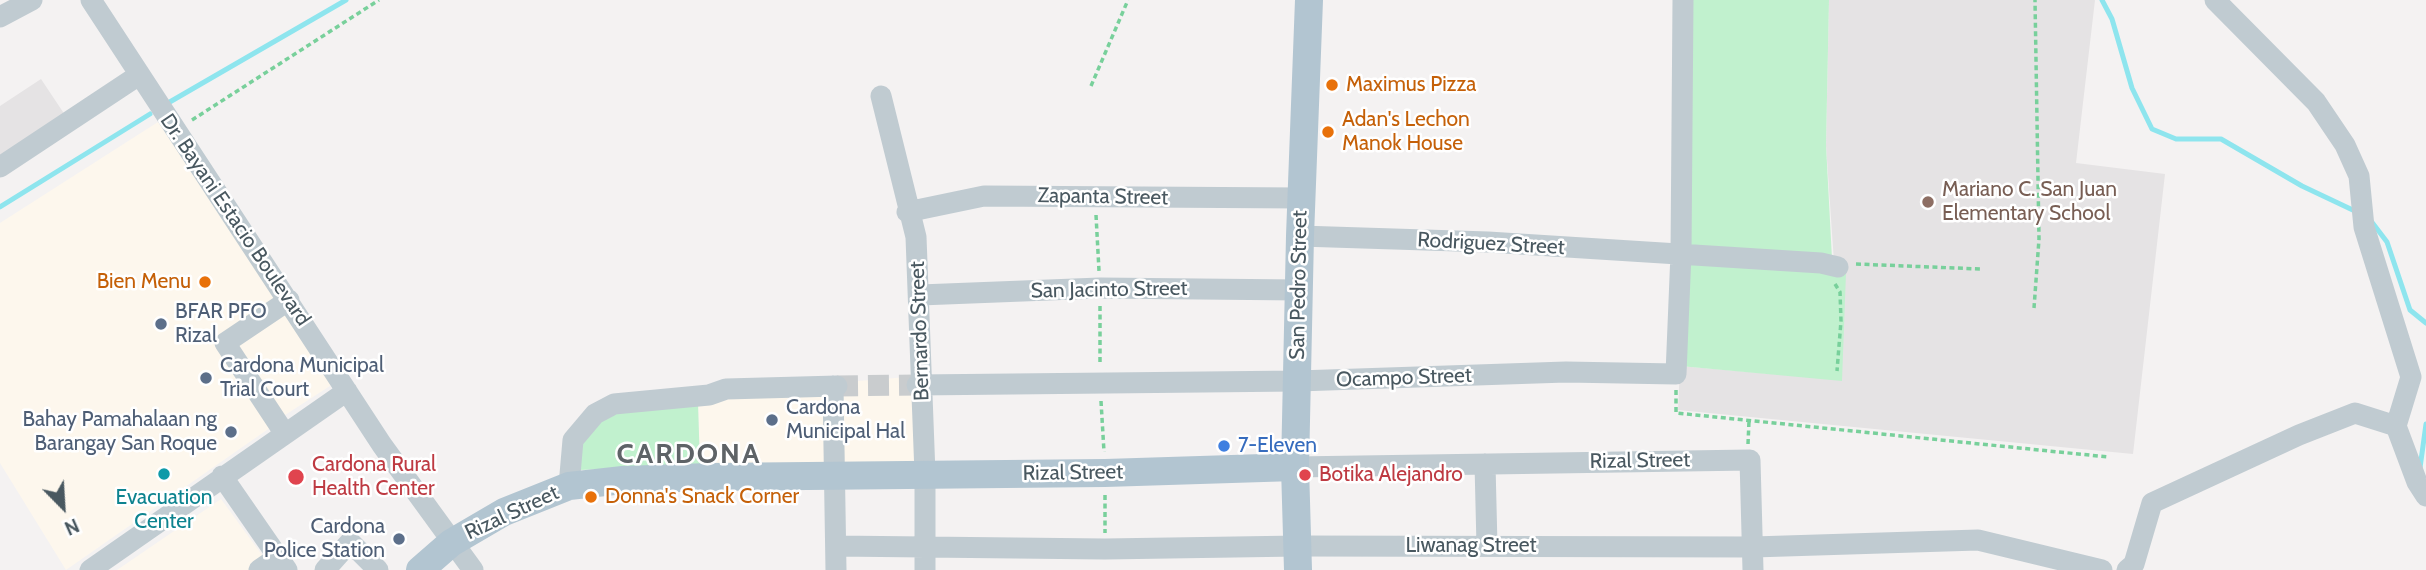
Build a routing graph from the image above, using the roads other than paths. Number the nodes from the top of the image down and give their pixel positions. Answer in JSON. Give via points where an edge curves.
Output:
{"nodes":[{"id":1,"x":32,"y":0,"type":"edge"},
{"id":2,"x":91,"y":0,"type":"edge"},
{"id":3,"x":1309,"y":0,"type":"edge"},
{"id":4,"x":1683,"y":0,"type":"edge"},
{"id":5,"x":2215,"y":0,"type":"edge"},
{"id":6,"x":0,"y":17,"type":"edge"},
{"id":7,"x":139,"y":75,"type":"junction"},
{"id":8,"x":881,"y":96,"type":"dead end"},
{"id":9,"x":0,"y":167,"type":"edge"},
{"id":10,"x":1301,"y":198,"type":"junction"},
{"id":11,"x":908,"y":212,"type":"junction"},
{"id":12,"x":1300,"y":236,"type":"junction"},
{"id":13,"x":1681,"y":253,"type":"junction"},
{"id":14,"x":1833,"y":270,"type":"road end"},
{"id":15,"x":1299,"y":290,"type":"junction"},
{"id":16,"x":920,"y":295,"type":"junction"},
{"id":17,"x":289,"y":300,"type":"junction"},
{"id":18,"x":1298,"y":382,"type":"junction"},
{"id":19,"x":920,"y":385,"type":"junction"},
{"id":20,"x":347,"y":391,"type":"junction"},
{"id":21,"x":2396,"y":426,"type":"junction"},
{"id":22,"x":285,"y":434,"type":"junction"},
{"id":23,"x":1485,"y":464,"type":"junction"},
{"id":24,"x":1296,"y":467,"type":"junction"},
{"id":25,"x":925,"y":474,"type":"junction"},
{"id":26,"x":222,"y":476,"type":"junction"},
{"id":27,"x":833,"y":476,"type":"junction"},
{"id":28,"x":569,"y":486,"type":"junction"},
{"id":29,"x":2426,"y":496,"type":"edge"},
{"id":30,"x":451,"y":543,"type":"junction"},
{"id":31,"x":835,"y":546,"type":"junction"},
{"id":32,"x":924,"y":546,"type":"junction"},
{"id":33,"x":1487,"y":546,"type":"junction"},
{"id":34,"x":1753,"y":547,"type":"junction"},
{"id":35,"x":1299,"y":558,"type":"edge"},
{"id":36,"x":282,"y":564,"type":"edge"},
{"id":37,"x":90,"y":570,"type":"edge"},
{"id":38,"x":259,"y":570,"type":"edge"},
{"id":39,"x":325,"y":570,"type":"edge"},
{"id":40,"x":378,"y":570,"type":"edge"},
{"id":41,"x":420,"y":570,"type":"edge"},
{"id":42,"x":473,"y":570,"type":"edge"},
{"id":43,"x":836,"y":570,"type":"edge"},
{"id":44,"x":925,"y":570,"type":"edge"},
{"id":45,"x":1754,"y":570,"type":"edge"},
{"id":46,"x":2102,"y":570,"type":"edge"},
{"id":47,"x":2127,"y":570,"type":"edge"}],
"edges":[{"from":1,"to":6,"type":"street"},
{"from":2,"to":7,"type":"street","name":"Dr. Bayani Estacio Boulevard"},
{"from":3,"to":10,"type":"main road","name":"San Pedro Street"},
{"from":4,"to":13,"type":"street"},
{"from":5,"to":21,"type":"street","via":[[2316,102],[2346,145],[2359,176],[2364,227],[2411,377]]},
{"from":7,"to":9,"type":"street"},
{"from":7,"to":17,"type":"street","name":"Dr. Bayani Estacio Boulevard"},
{"from":8,"to":11,"type":"street","name":"Bernardo Street"},
{"from":10,"to":11,"type":"street","name":"Zapanta Street","via":[[984,196]]},
{"from":10,"to":12,"type":"main road","name":"San Pedro Street"},
{"from":11,"to":16,"type":"street","name":"Bernardo Street","via":[[916,237]]},
{"from":12,"to":13,"type":"street","name":"Rodriguez Street"},
{"from":12,"to":15,"type":"main road","name":"San Pedro Street"},
{"from":13,"to":14,"type":"street","name":"Rodriguez Street","via":[[1821,263]]},
{"from":13,"to":18,"type":"street","name":"Ocampo Street","via":[[1676,374],[1566,372]]},
{"from":15,"to":16,"type":"street","name":"San Jacinto Street","via":[[1100,288]]},
{"from":15,"to":18,"type":"main road","name":"San Pedro Street"},
{"from":16,"to":19,"type":"street","name":"Bernardo Street"},
{"from":17,"to":20,"type":"street","name":"Dr. Bayani Estacio Boulevard"},
{"from":17,"to":22,"type":"street","via":[[225,343]]},
{"from":18,"to":19,"type":"street","name":"Ocampo Street"},
{"from":18,"to":24,"type":"main road","name":"San Pedro Street"},
{"from":19,"to":25,"type":"street","name":"Bernardo Street"},
{"from":20,"to":22,"type":"street"},
{"from":20,"to":30,"type":"street","name":"Dr. Bayani Estacio Boulevard"},
{"from":21,"to":29,"type":"street"},
{"from":21,"to":47,"type":"street","via":[[2355,413],[2152,503],[2134,564]]},
{"from":22,"to":26,"type":"street"},
{"from":23,"to":24,"type":"street","name":"Rizal Street"},
{"from":23,"to":33,"type":"street"},
{"from":23,"to":34,"type":"street","name":"Rizal Street","via":[[1749,460]]},
{"from":24,"to":25,"type":"main road","name":"Rizal Street"},
{"from":24,"to":35,"type":"main road","name":"San Pedro Street"},
{"from":25,"to":27,"type":"main road","name":"Rizal Street"},
{"from":25,"to":32,"type":"street","name":"Bernardo Street"},
{"from":26,"to":36,"type":"street"},
{"from":26,"to":37,"type":"street"},
{"from":27,"to":28,"type":"main road","name":"Rizal Street","via":[[623,480]]},
{"from":27,"to":28,"type":"street","via":[[835,386],[726,389],[709,395],[614,404],[595,414],[573,440]]},
{"from":27,"to":31,"type":"street"},
{"from":28,"to":30,"type":"main road","name":"Rizal Street","via":[[504,512]]},
{"from":30,"to":41,"type":"main road","name":"Rizal Street"},
{"from":30,"to":42,"type":"street","name":"Dr. Bayani Estacio Boulevard"},
{"from":31,"to":32,"type":"street","name":"Liwanag Street"},
{"from":31,"to":43,"type":"street"},
{"from":32,"to":35,"type":"street","name":"Liwanag Street"},
{"from":32,"to":44,"type":"street","name":"Bernardo Street"},
{"from":33,"to":34,"type":"street","name":"Liwanag Street"},
{"from":33,"to":35,"type":"street","name":"Liwanag Street"},
{"from":34,"to":45,"type":"street"},
{"from":34,"to":46,"type":"street","name":"Liwanag Street","via":[[1978,540]]},
{"from":36,"to":38,"type":"street"},
{"from":39,"to":40,"type":"street","via":[[350,542]]}]}
